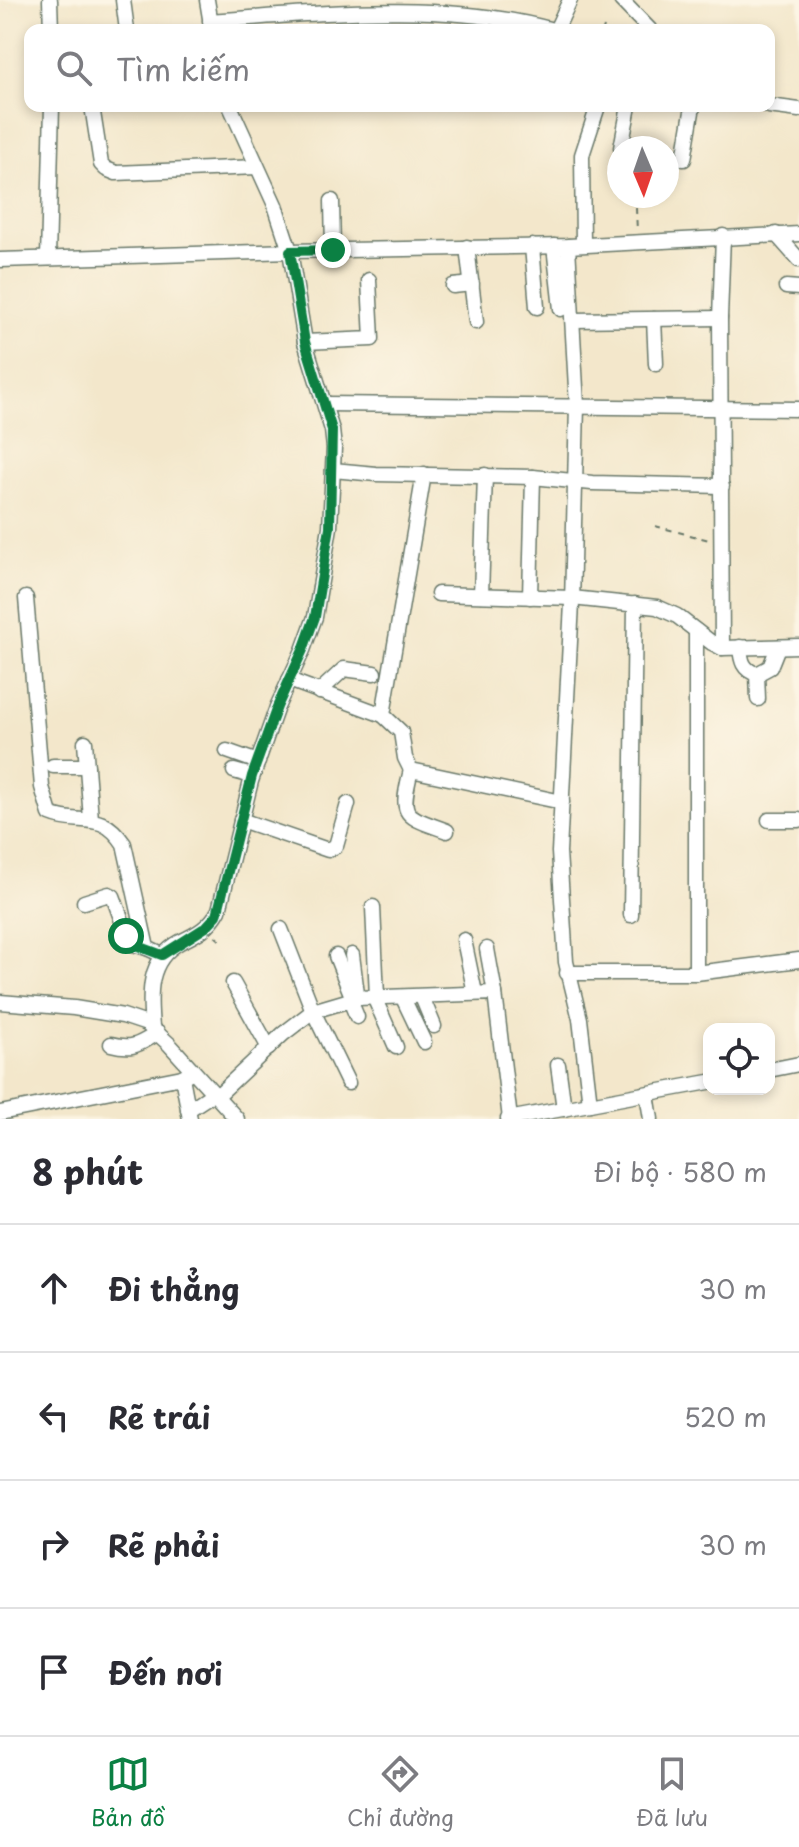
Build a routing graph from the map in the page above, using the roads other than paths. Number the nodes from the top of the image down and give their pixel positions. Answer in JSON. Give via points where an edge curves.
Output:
{"nodes":[{"id":1,"x":50,"y":0,"type":"edge"},
{"id":2,"x":123,"y":0,"type":"edge"},
{"id":3,"x":207,"y":0,"type":"edge"},
{"id":4,"x":570,"y":0,"type":"edge"},
{"id":5,"x":621,"y":0,"type":"edge"},
{"id":6,"x":51,"y":24,"type":"edge"},
{"id":7,"x":126,"y":24,"type":"edge"},
{"id":8,"x":211,"y":24,"type":"edge"},
{"id":9,"x":230,"y":24,"type":"edge"},
{"id":10,"x":532,"y":24,"type":"edge"},
{"id":11,"x":557,"y":24,"type":"edge"},
{"id":12,"x":644,"y":24,"type":"edge"},
{"id":13,"x":775,"y":107,"type":"edge"},
{"id":14,"x":799,"y":110,"type":"edge"},
{"id":15,"x":52,"y":112,"type":"edge"},
{"id":16,"x":93,"y":112,"type":"edge"},
{"id":17,"x":233,"y":112,"type":"edge"},
{"id":18,"x":596,"y":112,"type":"edge"},
{"id":19,"x":628,"y":112,"type":"edge"},
{"id":20,"x":692,"y":112,"type":"edge"},
{"id":21,"x":623,"y":136,"type":"edge"},
{"id":22,"x":684,"y":159,"type":"dead end"},
{"id":23,"x":257,"y":167,"type":"junction"},
{"id":24,"x":332,"y":201,"type":"dead end"},
{"id":25,"x":776,"y":234,"type":"junction"},
{"id":26,"x":799,"y":234,"type":"edge"},
{"id":27,"x":723,"y":236,"type":"junction"},
{"id":28,"x":568,"y":245,"type":"junction"},
{"id":29,"x":532,"y":246,"type":"junction"},
{"id":30,"x":467,"y":247,"type":"junction"},
{"id":31,"x":333,"y":250,"type":"junction"},
{"id":32,"x":290,"y":251,"type":"junction"},
{"id":33,"x":48,"y":258,"type":"junction"},
{"id":34,"x":0,"y":260,"type":"edge"},
{"id":35,"x":799,"y":260,"type":"edge"},
{"id":36,"x":369,"y":280,"type":"dead end"},
{"id":37,"x":472,"y":284,"type":"junction"},
{"id":38,"x":453,"y":286,"type":"dead end"},
{"id":39,"x":537,"y":307,"type":"dead end"},
{"id":40,"x":561,"y":309,"type":"dead end"},
{"id":41,"x":720,"y":318,"type":"junction"},
{"id":42,"x":654,"y":319,"type":"junction"},
{"id":43,"x":573,"y":320,"type":"junction"},
{"id":44,"x":476,"y":322,"type":"dead end"},
{"id":45,"x":305,"y":342,"type":"junction"},
{"id":46,"x":656,"y":364,"type":"dead end"},
{"id":47,"x":325,"y":404,"type":"junction"},
{"id":48,"x":577,"y":406,"type":"junction"},
{"id":49,"x":722,"y":409,"type":"junction"},
{"id":50,"x":799,"y":409,"type":"edge"},
{"id":51,"x":333,"y":470,"type":"junction"},
{"id":52,"x":424,"y":474,"type":"junction"},
{"id":53,"x":485,"y":475,"type":"junction"},
{"id":54,"x":533,"y":477,"type":"junction"},
{"id":55,"x":575,"y":482,"type":"junction"},
{"id":56,"x":722,"y":486,"type":"junction"},
{"id":57,"x":438,"y":594,"type":"dead end"},
{"id":58,"x":481,"y":595,"type":"junction"},
{"id":59,"x":530,"y":597,"type":"junction"},
{"id":60,"x":26,"y":598,"type":"dead end"},
{"id":61,"x":572,"y":598,"type":"junction"},
{"id":62,"x":635,"y":604,"type":"junction"},
{"id":63,"x":696,"y":631,"type":"junction"},
{"id":64,"x":799,"y":646,"type":"edge"},
{"id":65,"x":740,"y":647,"type":"junction"},
{"id":66,"x":778,"y":647,"type":"junction"},
{"id":67,"x":722,"y":648,"type":"junction"},
{"id":68,"x":374,"y":673,"type":"dead end"},
{"id":69,"x":757,"y":674,"type":"junction"},
{"id":70,"x":289,"y":680,"type":"junction"},
{"id":71,"x":319,"y":692,"type":"junction"},
{"id":72,"x":758,"y":699,"type":"dead end"},
{"id":73,"x":383,"y":715,"type":"junction"},
{"id":74,"x":85,"y":742,"type":"dead end"},
{"id":75,"x":227,"y":751,"type":"dead end"},
{"id":76,"x":258,"y":762,"type":"junction"},
{"id":77,"x":53,"y":766,"type":"dead end"},
{"id":78,"x":87,"y":766,"type":"junction"},
{"id":79,"x":411,"y":770,"type":"junction"},
{"id":80,"x":234,"y":771,"type":"dead end"},
{"id":81,"x":252,"y":776,"type":"junction"},
{"id":82,"x":562,"y":802,"type":"junction"},
{"id":83,"x":348,"y":804,"type":"dead end"},
{"id":84,"x":91,"y":819,"type":"junction"},
{"id":85,"x":241,"y":820,"type":"junction"},
{"id":86,"x":769,"y":820,"type":"dead end"},
{"id":87,"x":799,"y":820,"type":"edge"},
{"id":88,"x":447,"y":831,"type":"dead end"},
{"id":89,"x":84,"y":902,"type":"dead end"},
{"id":90,"x":373,"y":907,"type":"dead end"},
{"id":91,"x":631,"y":915,"type":"dead end"},
{"id":92,"x":281,"y":929,"type":"dead end"},
{"id":93,"x":464,"y":940,"type":"dead end"},
{"id":94,"x":147,"y":948,"type":"junction"},
{"id":95,"x":487,"y":949,"type":"dead end"},
{"id":96,"x":162,"y":955,"type":"junction"},
{"id":97,"x":352,"y":955,"type":"dead end"},
{"id":98,"x":336,"y":956,"type":"dead end"},
{"id":99,"x":799,"y":960,"type":"edge"},
{"id":100,"x":567,"y":973,"type":"junction"},
{"id":101,"x":696,"y":973,"type":"junction"},
{"id":102,"x":233,"y":983,"type":"dead end"},
{"id":103,"x":475,"y":993,"type":"junction"},
{"id":104,"x":495,"y":993,"type":"junction"},
{"id":105,"x":376,"y":997,"type":"junction"},
{"id":106,"x":422,"y":997,"type":"junction"},
{"id":107,"x":403,"y":998,"type":"junction"},
{"id":108,"x":354,"y":999,"type":"junction"},
{"id":109,"x":0,"y":1002,"type":"edge"},
{"id":110,"x":313,"y":1011,"type":"junction"},
{"id":111,"x":357,"y":1017,"type":"dead end"},
{"id":112,"x":434,"y":1026,"type":"dead end"},
{"id":113,"x":155,"y":1030,"type":"junction"},
{"id":114,"x":424,"y":1042,"type":"dead end"},
{"id":115,"x":111,"y":1044,"type":"dead end"},
{"id":116,"x":396,"y":1047,"type":"dead end"},
{"id":117,"x":269,"y":1048,"type":"junction"},
{"id":118,"x":799,"y":1064,"type":"edge"},
{"id":119,"x":558,"y":1065,"type":"dead end"},
{"id":120,"x":775,"y":1069,"type":"edge"},
{"id":121,"x":187,"y":1074,"type":"junction"},
{"id":122,"x":348,"y":1083,"type":"dead end"},
{"id":123,"x":703,"y":1083,"type":"edge"},
{"id":124,"x":647,"y":1094,"type":"junction"},
{"id":125,"x":215,"y":1095,"type":"junction"},
{"id":126,"x":590,"y":1104,"type":"junction"},
{"id":127,"x":564,"y":1109,"type":"junction"},
{"id":128,"x":0,"y":1113,"type":"edge"},
{"id":129,"x":189,"y":1115,"type":"edge"},
{"id":130,"x":237,"y":1119,"type":"edge"},
{"id":131,"x":509,"y":1119,"type":"edge"},
{"id":132,"x":651,"y":1119,"type":"edge"}],
"edges":[{"from":1,"to":6,"type":"street"},
{"from":2,"to":7,"type":"street"},
{"from":3,"to":8,"type":"street"},
{"from":4,"to":11,"type":"street"},
{"from":5,"to":12,"type":"street"},
{"from":9,"to":10,"type":"street","via":[[366,10]]},
{"from":13,"to":14,"type":"street"},
{"from":15,"to":33,"type":"street"},
{"from":16,"to":23,"type":"street","via":[[101,164],[116,173]]},
{"from":17,"to":23,"type":"street"},
{"from":18,"to":28,"type":"street","via":[[582,155]]},
{"from":19,"to":21,"type":"street"},
{"from":20,"to":22,"type":"street"},
{"from":23,"to":32,"type":"street"},
{"from":24,"to":31,"type":"street"},
{"from":25,"to":26,"type":"street"},
{"from":25,"to":27,"type":"street"},
{"from":25,"to":35,"type":"street"},
{"from":27,"to":28,"type":"street"},
{"from":27,"to":41,"type":"street"},
{"from":28,"to":29,"type":"street"},
{"from":28,"to":40,"type":"street"},
{"from":28,"to":43,"type":"street"},
{"from":29,"to":30,"type":"street"},
{"from":29,"to":39,"type":"street"},
{"from":30,"to":31,"type":"street"},
{"from":30,"to":37,"type":"street"},
{"from":31,"to":32,"type":"street"},
{"from":32,"to":33,"type":"street"},
{"from":32,"to":45,"type":"street"},
{"from":33,"to":34,"type":"street"},
{"from":36,"to":45,"type":"street","via":[[372,339]]},
{"from":37,"to":38,"type":"street"},
{"from":37,"to":44,"type":"street"},
{"from":41,"to":42,"type":"street"},
{"from":41,"to":49,"type":"street"},
{"from":42,"to":43,"type":"street"},
{"from":42,"to":46,"type":"street"},
{"from":43,"to":48,"type":"street"},
{"from":45,"to":47,"type":"street"},
{"from":47,"to":48,"type":"street"},
{"from":47,"to":51,"type":"street"},
{"from":48,"to":49,"type":"street"},
{"from":48,"to":55,"type":"street"},
{"from":49,"to":50,"type":"street"},
{"from":49,"to":56,"type":"street"},
{"from":51,"to":52,"type":"street"},
{"from":51,"to":70,"type":"street","via":[[321,592]]},
{"from":52,"to":53,"type":"street"},
{"from":52,"to":73,"type":"street"},
{"from":53,"to":54,"type":"street"},
{"from":53,"to":58,"type":"street"},
{"from":54,"to":55,"type":"street"},
{"from":54,"to":59,"type":"street"},
{"from":55,"to":56,"type":"street"},
{"from":55,"to":61,"type":"street"},
{"from":56,"to":67,"type":"street"},
{"from":57,"to":58,"type":"street"},
{"from":58,"to":59,"type":"street"},
{"from":59,"to":61,"type":"street"},
{"from":60,"to":84,"type":"street","via":[[46,803],[57,817]]},
{"from":61,"to":62,"type":"street"},
{"from":61,"to":82,"type":"street"},
{"from":62,"to":63,"type":"street","via":[[657,607]]},
{"from":62,"to":91,"type":"street"},
{"from":63,"to":67,"type":"street"},
{"from":63,"to":101,"type":"street"},
{"from":64,"to":66,"type":"street"},
{"from":65,"to":66,"type":"street"},
{"from":65,"to":67,"type":"street"},
{"from":65,"to":69,"type":"street","via":[[743,665]]},
{"from":66,"to":69,"type":"street","via":[[770,667]]},
{"from":68,"to":71,"type":"street","via":[[344,669]]},
{"from":69,"to":72,"type":"street"},
{"from":70,"to":71,"type":"street"},
{"from":70,"to":76,"type":"street"},
{"from":71,"to":73,"type":"street"},
{"from":73,"to":79,"type":"street","via":[[401,732]]},
{"from":74,"to":78,"type":"street"},
{"from":75,"to":76,"type":"street"},
{"from":76,"to":81,"type":"street"},
{"from":77,"to":78,"type":"street"},
{"from":78,"to":84,"type":"street"},
{"from":79,"to":82,"type":"street"},
{"from":79,"to":88,"type":"street","via":[[405,793],[409,817]]},
{"from":80,"to":81,"type":"street"},
{"from":81,"to":85,"type":"street"},
{"from":82,"to":100,"type":"street","via":[[559,852]]},
{"from":83,"to":85,"type":"street","via":[[336,846],[328,850]]},
{"from":84,"to":94,"type":"street","via":[[115,830],[124,844]]},
{"from":85,"to":96,"type":"street","via":[[217,915]]},
{"from":86,"to":87,"type":"street"},
{"from":89,"to":94,"type":"street","via":[[113,896],[130,943]]},
{"from":90,"to":105,"type":"street"},
{"from":92,"to":110,"type":"street"},
{"from":93,"to":103,"type":"street"},
{"from":94,"to":96,"type":"street"},
{"from":95,"to":104,"type":"street"},
{"from":96,"to":113,"type":"street","via":[[150,988]]},
{"from":97,"to":108,"type":"street"},
{"from":98,"to":108,"type":"street"},
{"from":99,"to":101,"type":"street"},
{"from":100,"to":101,"type":"street"},
{"from":100,"to":126,"type":"street","via":[[580,1019]]},
{"from":102,"to":117,"type":"street"},
{"from":103,"to":104,"type":"street"},
{"from":103,"to":106,"type":"street"},
{"from":104,"to":131,"type":"street"},
{"from":105,"to":107,"type":"street"},
{"from":105,"to":108,"type":"street"},
{"from":105,"to":116,"type":"street"},
{"from":106,"to":107,"type":"street"},
{"from":106,"to":112,"type":"street"},
{"from":107,"to":114,"type":"street"},
{"from":108,"to":110,"type":"street"},
{"from":108,"to":111,"type":"street"},
{"from":109,"to":113,"type":"street","via":[[123,1016]]},
{"from":110,"to":117,"type":"street"},
{"from":110,"to":122,"type":"street"},
{"from":113,"to":115,"type":"street","via":[[134,1047]]},
{"from":113,"to":121,"type":"street"},
{"from":117,"to":125,"type":"street"},
{"from":118,"to":120,"type":"street"},
{"from":119,"to":127,"type":"street"},
{"from":121,"to":125,"type":"street"},
{"from":121,"to":128,"type":"street"},
{"from":121,"to":129,"type":"street"},
{"from":123,"to":124,"type":"street"},
{"from":124,"to":126,"type":"street"},
{"from":124,"to":132,"type":"street"},
{"from":125,"to":129,"type":"street"},
{"from":125,"to":130,"type":"street"},
{"from":126,"to":127,"type":"street"},
{"from":127,"to":131,"type":"street"}]}
